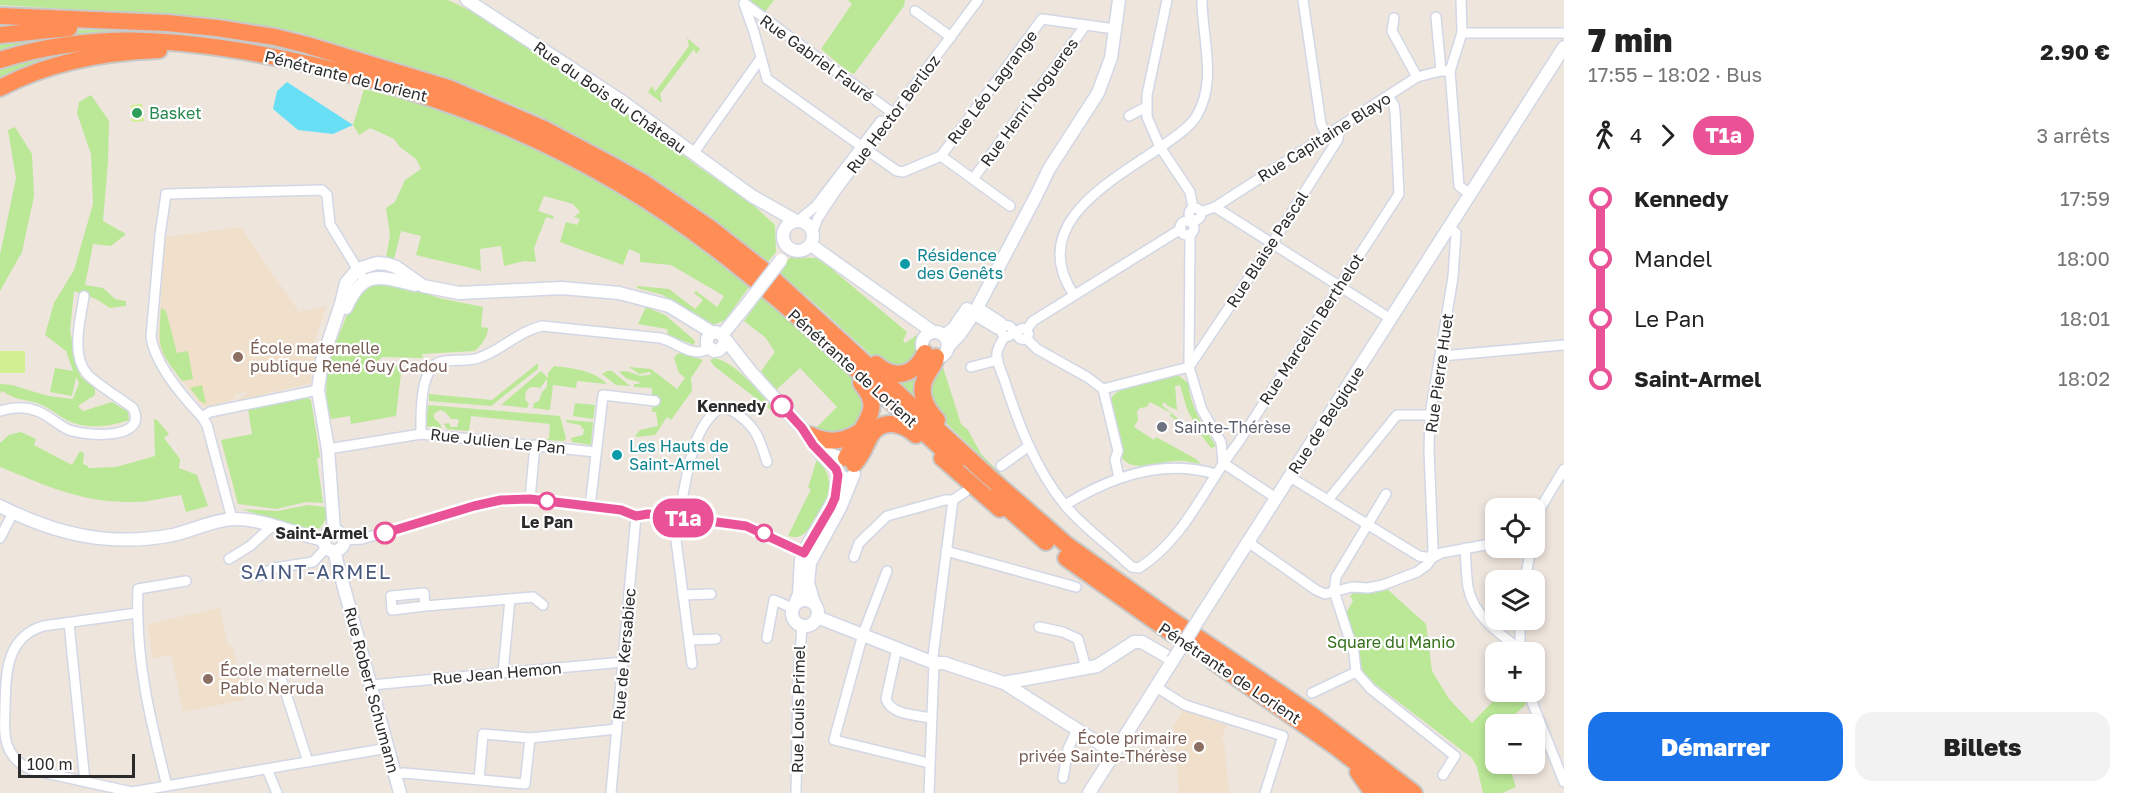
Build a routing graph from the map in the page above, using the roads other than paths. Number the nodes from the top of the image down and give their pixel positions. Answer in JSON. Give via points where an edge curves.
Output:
{"nodes":[{"id":1,"x":467,"y":0,"type":"edge"},
{"id":2,"x":971,"y":0,"type":"edge"},
{"id":3,"x":978,"y":0,"type":"edge"},
{"id":4,"x":1111,"y":0,"type":"edge"},
{"id":5,"x":1119,"y":0,"type":"edge"},
{"id":6,"x":1167,"y":0,"type":"edge"},
{"id":7,"x":1202,"y":0,"type":"edge"},
{"id":8,"x":1303,"y":0,"type":"edge"},
{"id":9,"x":1461,"y":0,"type":"edge"},
{"id":10,"x":743,"y":2,"type":"edge"},
{"id":11,"x":915,"y":11,"type":"dead end"},
{"id":12,"x":0,"y":16,"type":"edge"},
{"id":13,"x":1436,"y":17,"type":"dead end"},
{"id":14,"x":1394,"y":18,"type":"dead end"},
{"id":15,"x":1115,"y":24,"type":"junction"},
{"id":16,"x":1085,"y":26,"type":"junction"},
{"id":17,"x":1462,"y":33,"type":"junction"},
{"id":18,"x":1564,"y":33,"type":"edge"},
{"id":19,"x":0,"y":34,"type":"edge"},
{"id":20,"x":948,"y":35,"type":"junction"},
{"id":21,"x":1564,"y":47,"type":"edge"},
{"id":22,"x":318,"y":48,"type":"junction"},
{"id":23,"x":253,"y":52,"type":"junction"},
{"id":24,"x":761,"y":58,"type":"junction"},
{"id":25,"x":0,"y":60,"type":"edge"},
{"id":26,"x":1446,"y":71,"type":"junction"},
{"id":27,"x":1417,"y":77,"type":"junction"},
{"id":28,"x":0,"y":88,"type":"edge"},
{"id":29,"x":1388,"y":97,"type":"junction"},
{"id":30,"x":1146,"y":107,"type":"junction"},
{"id":31,"x":891,"y":112,"type":"junction"},
{"id":32,"x":1129,"y":116,"type":"dead end"},
{"id":33,"x":1336,"y":129,"type":"junction"},
{"id":34,"x":1326,"y":134,"type":"junction"},
{"id":35,"x":1160,"y":147,"type":"junction"},
{"id":36,"x":864,"y":148,"type":"junction"},
{"id":37,"x":693,"y":154,"type":"junction"},
{"id":38,"x":941,"y":156,"type":"junction"},
{"id":39,"x":973,"y":179,"type":"junction"},
{"id":40,"x":1470,"y":194,"type":"junction"},
{"id":41,"x":752,"y":196,"type":"junction"},
{"id":42,"x":1010,"y":206,"type":"dead end"},
{"id":43,"x":1215,"y":207,"type":"junction"},
{"id":44,"x":798,"y":220,"type":"junction"},
{"id":45,"x":1191,"y":221,"type":"junction"},
{"id":46,"x":1449,"y":227,"type":"junction"},
{"id":47,"x":813,"y":231,"type":"junction"},
{"id":48,"x":783,"y":233,"type":"junction"},
{"id":49,"x":1273,"y":242,"type":"junction"},
{"id":50,"x":811,"y":245,"type":"junction"},
{"id":51,"x":788,"y":248,"type":"junction"},
{"id":52,"x":722,"y":253,"type":"junction"},
{"id":53,"x":357,"y":269,"type":"junction"},
{"id":54,"x":762,"y":269,"type":"junction"},
{"id":55,"x":995,"y":273,"type":"junction"},
{"id":56,"x":365,"y":282,"type":"junction"},
{"id":57,"x":423,"y":286,"type":"junction"},
{"id":58,"x":1339,"y":286,"type":"junction"},
{"id":59,"x":1074,"y":295,"type":"junction"},
{"id":60,"x":84,"y":296,"type":"dead end"},
{"id":61,"x":976,"y":311,"type":"junction"},
{"id":62,"x":1390,"y":319,"type":"junction"},
{"id":63,"x":1014,"y":332,"type":"junction"},
{"id":64,"x":715,"y":341,"type":"junction"},
{"id":65,"x":935,"y":344,"type":"junction"},
{"id":66,"x":1564,"y":345,"type":"edge"},
{"id":67,"x":1441,"y":356,"type":"junction"},
{"id":68,"x":998,"y":360,"type":"junction"},
{"id":69,"x":322,"y":361,"type":"junction"},
{"id":70,"x":971,"y":367,"type":"dead end"},
{"id":71,"x":1189,"y":367,"type":"junction"},
{"id":72,"x":1103,"y":389,"type":"junction"},
{"id":73,"x":318,"y":390,"type":"junction"},
{"id":74,"x":655,"y":401,"type":"dead end"},
{"id":75,"x":0,"y":411,"type":"edge"},
{"id":76,"x":1430,"y":415,"type":"junction"},
{"id":77,"x":202,"y":417,"type":"junction"},
{"id":78,"x":806,"y":431,"type":"junction"},
{"id":79,"x":861,"y":431,"type":"junction"},
{"id":80,"x":421,"y":434,"type":"junction"},
{"id":81,"x":535,"y":445,"type":"junction"},
{"id":82,"x":1029,"y":446,"type":"junction"},
{"id":83,"x":328,"y":449,"type":"junction"},
{"id":84,"x":596,"y":452,"type":"junction"},
{"id":85,"x":767,"y":462,"type":"dead end"},
{"id":86,"x":1222,"y":463,"type":"junction"},
{"id":87,"x":845,"y":466,"type":"junction"},
{"id":88,"x":1001,"y":466,"type":"dead end"},
{"id":89,"x":1564,"y":469,"type":"edge"},
{"id":90,"x":1216,"y":474,"type":"junction"},
{"id":91,"x":1290,"y":477,"type":"junction"},
{"id":92,"x":1119,"y":478,"type":"junction"},
{"id":93,"x":965,"y":492,"type":"dead end"},
{"id":94,"x":1386,"y":494,"type":"dead end"},
{"id":95,"x":1276,"y":498,"type":"junction"},
{"id":96,"x":530,"y":499,"type":"junction"},
{"id":97,"x":953,"y":500,"type":"junction"},
{"id":98,"x":1328,"y":500,"type":"junction"},
{"id":99,"x":1545,"y":500,"type":"edge"},
{"id":100,"x":1065,"y":505,"type":"junction"},
{"id":101,"x":0,"y":506,"type":"edge"},
{"id":102,"x":590,"y":507,"type":"junction"},
{"id":103,"x":12,"y":513,"type":"junction"},
{"id":104,"x":636,"y":516,"type":"junction"},
{"id":105,"x":676,"y":517,"type":"junction"},
{"id":106,"x":232,"y":519,"type":"junction"},
{"id":107,"x":1368,"y":524,"type":"junction"},
{"id":108,"x":272,"y":526,"type":"junction"},
{"id":109,"x":334,"y":530,"type":"junction"},
{"id":110,"x":1056,"y":536,"type":"junction"},
{"id":111,"x":0,"y":538,"type":"edge"},
{"id":112,"x":345,"y":540,"type":"junction"},
{"id":113,"x":1248,"y":542,"type":"junction"},
{"id":114,"x":1485,"y":545,"type":"edge"},
{"id":115,"x":328,"y":546,"type":"junction"},
{"id":116,"x":1465,"y":548,"type":"junction"},
{"id":117,"x":946,"y":551,"type":"junction"},
{"id":118,"x":804,"y":553,"type":"junction"},
{"id":119,"x":1060,"y":554,"type":"junction"},
{"id":120,"x":854,"y":557,"type":"dead end"},
{"id":121,"x":1432,"y":558,"type":"junction"},
{"id":122,"x":229,"y":559,"type":"dead end"},
{"id":123,"x":887,"y":571,"type":"dead end"},
{"id":124,"x":259,"y":576,"type":"dead end"},
{"id":125,"x":186,"y":581,"type":"dead end"},
{"id":126,"x":1076,"y":587,"type":"dead end"},
{"id":127,"x":1334,"y":591,"type":"junction"},
{"id":128,"x":711,"y":594,"type":"dead end"},
{"id":129,"x":683,"y":595,"type":"junction"},
{"id":130,"x":510,"y":599,"type":"junction"},
{"id":131,"x":814,"y":603,"type":"junction"},
{"id":132,"x":543,"y":605,"type":"dead end"},
{"id":133,"x":425,"y":606,"type":"dead end"},
{"id":134,"x":794,"y":606,"type":"junction"},
{"id":135,"x":137,"y":613,"type":"junction"},
{"id":136,"x":817,"y":617,"type":"junction"},
{"id":137,"x":69,"y":623,"type":"junction"},
{"id":138,"x":802,"y":626,"type":"junction"},
{"id":139,"x":1039,"y":627,"type":"dead end"},
{"id":140,"x":863,"y":634,"type":"junction"},
{"id":141,"x":767,"y":638,"type":"dead end"},
{"id":142,"x":716,"y":639,"type":"dead end"},
{"id":143,"x":689,"y":640,"type":"junction"},
{"id":144,"x":1509,"y":642,"type":"edge"},
{"id":145,"x":897,"y":648,"type":"junction"},
{"id":146,"x":1173,"y":660,"type":"junction"},
{"id":147,"x":623,"y":662,"type":"junction"},
{"id":148,"x":934,"y":663,"type":"junction"},
{"id":149,"x":692,"y":664,"type":"dead end"},
{"id":150,"x":1086,"y":668,"type":"junction"},
{"id":151,"x":503,"y":672,"type":"junction"},
{"id":152,"x":1356,"y":672,"type":"junction"},
{"id":153,"x":282,"y":681,"type":"dead end"},
{"id":154,"x":1004,"y":683,"type":"junction"},
{"id":155,"x":371,"y":685,"type":"junction"},
{"id":156,"x":1156,"y":687,"type":"junction"},
{"id":157,"x":1312,"y":693,"type":"dead end"},
{"id":158,"x":1532,"y":702,"type":"edge"},
{"id":159,"x":1286,"y":711,"type":"junction"},
{"id":160,"x":1312,"y":715,"type":"junction"},
{"id":161,"x":931,"y":718,"type":"junction"},
{"id":162,"x":617,"y":729,"type":"junction"},
{"id":163,"x":1077,"y":730,"type":"junction"},
{"id":164,"x":530,"y":738,"type":"junction"},
{"id":165,"x":388,"y":748,"type":"junction"},
{"id":166,"x":1114,"y":753,"type":"junction"},
{"id":167,"x":308,"y":762,"type":"junction"},
{"id":168,"x":929,"y":764,"type":"junction"},
{"id":169,"x":267,"y":769,"type":"junction"},
{"id":170,"x":395,"y":775,"type":"junction"},
{"id":171,"x":1443,"y":776,"type":"dead end"},
{"id":172,"x":1063,"y":778,"type":"dead end"},
{"id":173,"x":479,"y":780,"type":"junction"},
{"id":174,"x":85,"y":782,"type":"junction"},
{"id":175,"x":1564,"y":782,"type":"edge"},
{"id":176,"x":167,"y":786,"type":"junction"},
{"id":177,"x":525,"y":789,"type":"edge"},
{"id":178,"x":132,"y":792,"type":"edge"},
{"id":179,"x":277,"y":793,"type":"edge"},
{"id":180,"x":400,"y":793,"type":"edge"},
{"id":181,"x":611,"y":793,"type":"edge"},
{"id":182,"x":796,"y":793,"type":"edge"},
{"id":183,"x":929,"y":793,"type":"edge"},
{"id":184,"x":1089,"y":793,"type":"edge"},
{"id":185,"x":1265,"y":793,"type":"edge"},
{"id":186,"x":1373,"y":793,"type":"edge"},
{"id":187,"x":1395,"y":793,"type":"edge"},
{"id":188,"x":1414,"y":793,"type":"edge"},
{"id":189,"x":1424,"y":793,"type":"edge"}],
"edges":[{"from":1,"to":37,"type":"street","name":"Rue du Bois du Château","via":[[623,102]]},
{"from":2,"to":20,"type":"street","name":"Rue Hector Berlioz"},
{"from":3,"to":20,"type":"street","name":"Rue Hector Berlioz"},
{"from":4,"to":15,"type":"street"},
{"from":5,"to":15,"type":"street"},
{"from":6,"to":30,"type":"street"},
{"from":7,"to":35,"type":"street","via":[[1208,57],[1204,95],[1187,127]]},
{"from":8,"to":34,"type":"street","via":[[1321,124]]},
{"from":9,"to":17,"type":"street"},
{"from":10,"to":24,"type":"street"},
{"from":10,"to":31,"type":"street","name":"Rue Gabriel Fauré"},
{"from":11,"to":20,"type":"street"},
{"from":12,"to":22,"type":"highway","via":[[217,28]]},
{"from":13,"to":26,"type":"street"},
{"from":14,"to":27,"type":"street","via":[[1392,31]]},
{"from":15,"to":16,"type":"street","name":"Rue Léo Lagrange"},
{"from":15,"to":55,"type":"street","via":[[1111,58],[1098,93],[1048,169]]},
{"from":16,"to":38,"type":"street","name":"Rue Léo Lagrange","via":[[1041,19]]},
{"from":16,"to":39,"type":"street","name":"Rue Henri Nogueres"},
{"from":17,"to":18,"type":"street"},
{"from":17,"to":26,"type":"street"},
{"from":19,"to":22,"type":"highway","via":[[125,27]]},
{"from":20,"to":31,"type":"street","name":"Rue Hector Berlioz"},
{"from":21,"to":40,"type":"street","name":"Rue de Belgique"},
{"from":22,"to":54,"type":"highway","name":"Pénétrante de Lorient","via":[[451,89],[544,129],[644,183]]},
{"from":23,"to":25,"type":"highway","via":[[137,39],[62,45]]},
{"from":23,"to":28,"type":"highway","via":[[124,51],[65,63]]},
{"from":23,"to":52,"type":"highway","name":"Pénétrante de Lorient","via":[[376,80],[476,113],[605,175]]},
{"from":24,"to":36,"type":"street","via":[[767,79]]},
{"from":24,"to":37,"type":"street"},
{"from":26,"to":27,"type":"street","name":"Rue Capitaine Blayo"},
{"from":26,"to":40,"type":"street","via":[[1459,186]]},
{"from":27,"to":29,"type":"street","name":"Rue Capitaine Blayo"},
{"from":29,"to":33,"type":"street","name":"Rue Capitaine Blayo"},
{"from":29,"to":58,"type":"street","name":"Rue Marcelin Berthelot","via":[[1395,112],[1399,194]]},
{"from":30,"to":32,"type":"street"},
{"from":30,"to":35,"type":"street","via":[[1146,117]]},
{"from":31,"to":36,"type":"street","name":"Rue Hector Berlioz"},
{"from":33,"to":34,"type":"street","name":"Rue Capitaine Blayo"},
{"from":33,"to":49,"type":"street","name":"Rue Blaise Pascal","via":[[1338,139]]},
{"from":34,"to":43,"type":"street","name":"Rue Capitaine Blayo"},
{"from":35,"to":45,"type":"street","via":[[1190,192]]},
{"from":35,"to":59,"type":"street","via":[[1095,192],[1069,223],[1060,260],[1063,276]]},
{"from":36,"to":38,"type":"street","via":[[897,171]]},
{"from":36,"to":44,"type":"street","name":"Rue Hector Berlioz","via":[[816,207]]},
{"from":36,"to":47,"type":"street","name":"Rue Hector Berlioz"},
{"from":37,"to":41,"type":"street","name":"Rue du Bois du Château"},
{"from":38,"to":39,"type":"street"},
{"from":39,"to":42,"type":"street"},
{"from":40,"to":46,"type":"street","name":"Rue de Belgique"},
{"from":41,"to":44,"type":"street","name":"Rue du Bois du Château"},
{"from":41,"to":48,"type":"street","name":"Rue du Bois du Château"},
{"from":43,"to":45,"type":"street","name":"Rue Capitaine Blayo"},
{"from":43,"to":49,"type":"street"},
{"from":44,"to":47,"type":"street"},
{"from":44,"to":48,"type":"street"},
{"from":45,"to":59,"type":"street","name":"Rue Capitaine Blayo"},
{"from":45,"to":71,"type":"street"},
{"from":46,"to":62,"type":"street","name":"Rue de Belgique"},
{"from":46,"to":67,"type":"street","name":"Rue Pierre Huet","via":[[1456,233]]},
{"from":47,"to":50,"type":"street"},
{"from":48,"to":51,"type":"street"},
{"from":49,"to":58,"type":"street"},
{"from":49,"to":71,"type":"street","name":"Rue Blaise Pascal"},
{"from":50,"to":51,"type":"street","via":[[800,252]]},
{"from":50,"to":65,"type":"street","via":[[875,292]]},
{"from":51,"to":64,"type":"street","bridge":true},
{"from":52,"to":79,"type":"highway","via":[[862,384],[872,403],[868,422]]},
{"from":52,"to":119,"type":"highway","name":"Pénétrante de Lorient","via":[[803,321]]},
{"from":53,"to":56,"type":"street"},
{"from":53,"to":57,"type":"street","via":[[387,264]]},
{"from":53,"to":69,"type":"street","via":[[346,283]]},
{"from":53,"to":77,"type":"street","via":[[330,224],[327,195],[322,190],[166,194],[153,350]]},
{"from":54,"to":65,"type":"highway","via":[[818,311],[888,373],[908,373]]},
{"from":54,"to":110,"type":"highway","name":"Pénétrante de Lorient"},
{"from":55,"to":61,"type":"street"},
{"from":55,"to":65,"type":"street","via":[[963,317]]},
{"from":56,"to":57,"type":"street","via":[[386,277]]},
{"from":56,"to":69,"type":"street","via":[[352,295]]},
{"from":57,"to":64,"type":"street","via":[[476,294],[569,288],[619,292],[669,306]]},
{"from":58,"to":62,"type":"street"},
{"from":58,"to":86,"type":"street","name":"Rue Marcelin Berthelot"},
{"from":59,"to":63,"type":"street","name":"Rue Capitaine Blayo"},
{"from":60,"to":75,"type":"street","via":[[79,336],[82,363],[87,374],[133,408],[132,426],[99,436],[69,429],[38,411],[21,407]]},
{"from":61,"to":63,"type":"street","via":[[997,329]]},
{"from":61,"to":65,"type":"street","via":[[960,334]]},
{"from":62,"to":91,"type":"street","name":"Rue de Belgique"},
{"from":63,"to":68,"type":"street","via":[[999,346]]},
{"from":63,"to":72,"type":"street"},
{"from":64,"to":78,"type":"street","via":[[751,372]]},
{"from":64,"to":80,"type":"street","via":[[705,351],[691,352],[660,338],[531,328],[480,358],[439,363],[429,369]]},
{"from":65,"to":110,"type":"highway","via":[[922,386],[932,415]]},
{"from":66,"to":67,"type":"street"},
{"from":67,"to":76,"type":"street","name":"Rue Pierre Huet"},
{"from":68,"to":70,"type":"street"},
{"from":68,"to":82,"type":"street"},
{"from":69,"to":73,"type":"street"},
{"from":71,"to":72,"type":"street"},
{"from":71,"to":86,"type":"street","via":[[1202,410],[1221,442]]},
{"from":72,"to":92,"type":"street","via":[[1118,451],[1115,459]]},
{"from":73,"to":77,"type":"street","via":[[210,412]]},
{"from":73,"to":83,"type":"street"},
{"from":74,"to":84,"type":"street","via":[[603,395]]},
{"from":76,"to":98,"type":"street","via":[[1397,416]]},
{"from":76,"to":121,"type":"street","name":"Rue Pierre Huet"},
{"from":77,"to":106,"type":"street"},
{"from":78,"to":79,"type":"highway","via":[[826,441],[840,441]]},
{"from":78,"to":87,"type":"street"},
{"from":79,"to":87,"type":"highway"},
{"from":80,"to":81,"type":"street","name":"Rue Julien Le Pan"},
{"from":80,"to":83,"type":"street","name":"Rue Julien Le Pan"},
{"from":81,"to":84,"type":"street","name":"Rue Julien Le Pan"},
{"from":81,"to":96,"type":"street"},
{"from":82,"to":88,"type":"street"},
{"from":82,"to":100,"type":"street"},
{"from":83,"to":109,"type":"street"},
{"from":84,"to":102,"type":"street"},
{"from":85,"to":105,"type":"street","via":[[752,425],[729,408],[717,410],[697,438]]},
{"from":86,"to":90,"type":"street","name":"Rue Marcelin Berthelot"},
{"from":86,"to":95,"type":"street"},
{"from":87,"to":118,"type":"street","via":[[831,507]]},
{"from":87,"to":119,"type":"highway","via":[[862,455],[876,430],[900,424],[1018,524]]},
{"from":87,"to":131,"type":"street","via":[[840,508],[810,563],[808,583]]},
{"from":89,"to":99,"type":"street"},
{"from":90,"to":92,"type":"street","via":[[1167,468]]},
{"from":90,"to":100,"type":"street","name":"Rue Marcelin Berthelot","via":[[1175,537],[1139,568],[1132,567]]},
{"from":91,"to":95,"type":"street","name":"Rue de Belgique"},
{"from":91,"to":98,"type":"street"},
{"from":92,"to":100,"type":"street"},
{"from":93,"to":97,"type":"street"},
{"from":94,"to":107,"type":"street"},
{"from":95,"to":113,"type":"street","name":"Rue de Belgique"},
{"from":96,"to":102,"type":"street"},
{"from":96,"to":112,"type":"street","via":[[501,500],[362,539]]},
{"from":97,"to":117,"type":"street"},
{"from":97,"to":120,"type":"street","via":[[887,516],[859,543]]},
{"from":98,"to":107,"type":"street"},
{"from":101,"to":103,"type":"street"},
{"from":102,"to":104,"type":"street","via":[[621,510]]},
{"from":103,"to":106,"type":"street","via":[[67,532],[111,541],[139,541]]},
{"from":103,"to":111,"type":"street"},
{"from":104,"to":105,"type":"street"},
{"from":104,"to":147,"type":"street","name":"Rue de Kersabiec"},
{"from":105,"to":118,"type":"street","via":[[746,526]]},
{"from":105,"to":129,"type":"street"},
{"from":106,"to":108,"type":"street"},
{"from":107,"to":121,"type":"street","via":[[1419,556]]},
{"from":107,"to":127,"type":"street","via":[[1336,577]]},
{"from":108,"to":115,"type":"street"},
{"from":108,"to":122,"type":"street"},
{"from":109,"to":112,"type":"street"},
{"from":109,"to":115,"type":"street","via":[[328,532]]},
{"from":110,"to":160,"type":"highway","name":"Pénétrante de Lorient"},
{"from":112,"to":115,"type":"street","via":[[342,548]]},
{"from":113,"to":127,"type":"street","via":[[1316,590],[1324,594]]},
{"from":113,"to":146,"type":"street","name":"Rue de Belgique","bridge":true},
{"from":114,"to":116,"type":"street"},
{"from":115,"to":124,"type":"street","via":[[313,562],[274,568]]},
{"from":115,"to":155,"type":"street","name":"Rue Robert Schumann"},
{"from":116,"to":121,"type":"street"},
{"from":116,"to":144,"type":"street","via":[[1471,597],[1484,619]]},
{"from":117,"to":126,"type":"street"},
{"from":117,"to":148,"type":"street"},
{"from":118,"to":134,"type":"street"},
{"from":119,"to":159,"type":"highway","name":"Pénétrante de Lorient"},
{"from":121,"to":127,"type":"street","via":[[1417,572],[1383,585]]},
{"from":123,"to":140,"type":"street"},
{"from":125,"to":135,"type":"street","via":[[138,589]]},
{"from":127,"to":152,"type":"street","via":[[1354,653]]},
{"from":128,"to":129,"type":"street"},
{"from":129,"to":143,"type":"street"},
{"from":130,"to":132,"type":"street","via":[[533,597]]},
{"from":130,"to":133,"type":"street"},
{"from":130,"to":151,"type":"street"},
{"from":131,"to":134,"type":"street","via":[[804,599]]},
{"from":131,"to":136,"type":"street"},
{"from":134,"to":138,"type":"street","via":[[792,617]]},
{"from":134,"to":141,"type":"street","name":"Rue Louis Primel","via":[[774,600]]},
{"from":135,"to":137,"type":"street"},
{"from":135,"to":176,"type":"street","via":[[145,696]]},
{"from":136,"to":138,"type":"street","via":[[810,625]]},
{"from":136,"to":140,"type":"street"},
{"from":137,"to":174,"type":"street"},
{"from":137,"to":174,"type":"street","via":[[38,628],[15,647],[6,671],[5,736],[11,753],[23,766]]},
{"from":138,"to":182,"type":"street","name":"Rue Louis Primel"},
{"from":139,"to":150,"type":"street","via":[[1078,639]]},
{"from":140,"to":145,"type":"street"},
{"from":140,"to":168,"type":"street","via":[[834,740]]},
{"from":142,"to":143,"type":"street"},
{"from":143,"to":149,"type":"street"},
{"from":145,"to":148,"type":"street"},
{"from":145,"to":161,"type":"street","via":[[888,705],[893,710]]},
{"from":146,"to":150,"type":"street","via":[[1142,642],[1134,642],[1097,666]]},
{"from":146,"to":156,"type":"street","name":"Rue de Belgique"},
{"from":147,"to":151,"type":"street","name":"Rue Jean Hemon"},
{"from":147,"to":162,"type":"street","name":"Rue de Kersabiec"},
{"from":148,"to":154,"type":"street"},
{"from":148,"to":161,"type":"street"},
{"from":150,"to":154,"type":"street"},
{"from":151,"to":155,"type":"street","name":"Rue Jean Hemon"},
{"from":152,"to":157,"type":"street"},
{"from":152,"to":171,"type":"street","via":[[1371,689],[1455,756]]},
{"from":153,"to":167,"type":"street"},
{"from":154,"to":163,"type":"street"},
{"from":155,"to":165,"type":"street","name":"Rue Robert Schumann"},
{"from":156,"to":166,"type":"street","name":"Rue de Belgique"},
{"from":156,"to":185,"type":"street","via":[[1185,705],[1283,736]]},
{"from":158,"to":175,"type":"street"},
{"from":159,"to":186,"type":"highway","via":[[1357,771]]},
{"from":159,"to":187,"type":"highway","name":"Pénétrante de Lorient"},
{"from":160,"to":188,"type":"highway","name":"Pénétrante de Lorient"},
{"from":160,"to":189,"type":"highway"},
{"from":161,"to":168,"type":"street"},
{"from":162,"to":164,"type":"street"},
{"from":162,"to":181,"type":"street","name":"Rue de Kersabiec"},
{"from":163,"to":166,"type":"street"},
{"from":163,"to":172,"type":"street","via":[[1068,749]]},
{"from":164,"to":173,"type":"street","via":[[483,734]]},
{"from":164,"to":177,"type":"street"},
{"from":165,"to":167,"type":"street"},
{"from":165,"to":170,"type":"street","name":"Rue Robert Schumann"},
{"from":166,"to":184,"type":"street","name":"Rue de Belgique"},
{"from":167,"to":169,"type":"street"},
{"from":168,"to":183,"type":"street"},
{"from":169,"to":176,"type":"street"},
{"from":169,"to":179,"type":"street"},
{"from":170,"to":173,"type":"street"},
{"from":170,"to":180,"type":"street","name":"Rue Robert Schumann"},
{"from":173,"to":177,"type":"street"},
{"from":174,"to":178,"type":"street"},
{"from":176,"to":178,"type":"street"}]}
